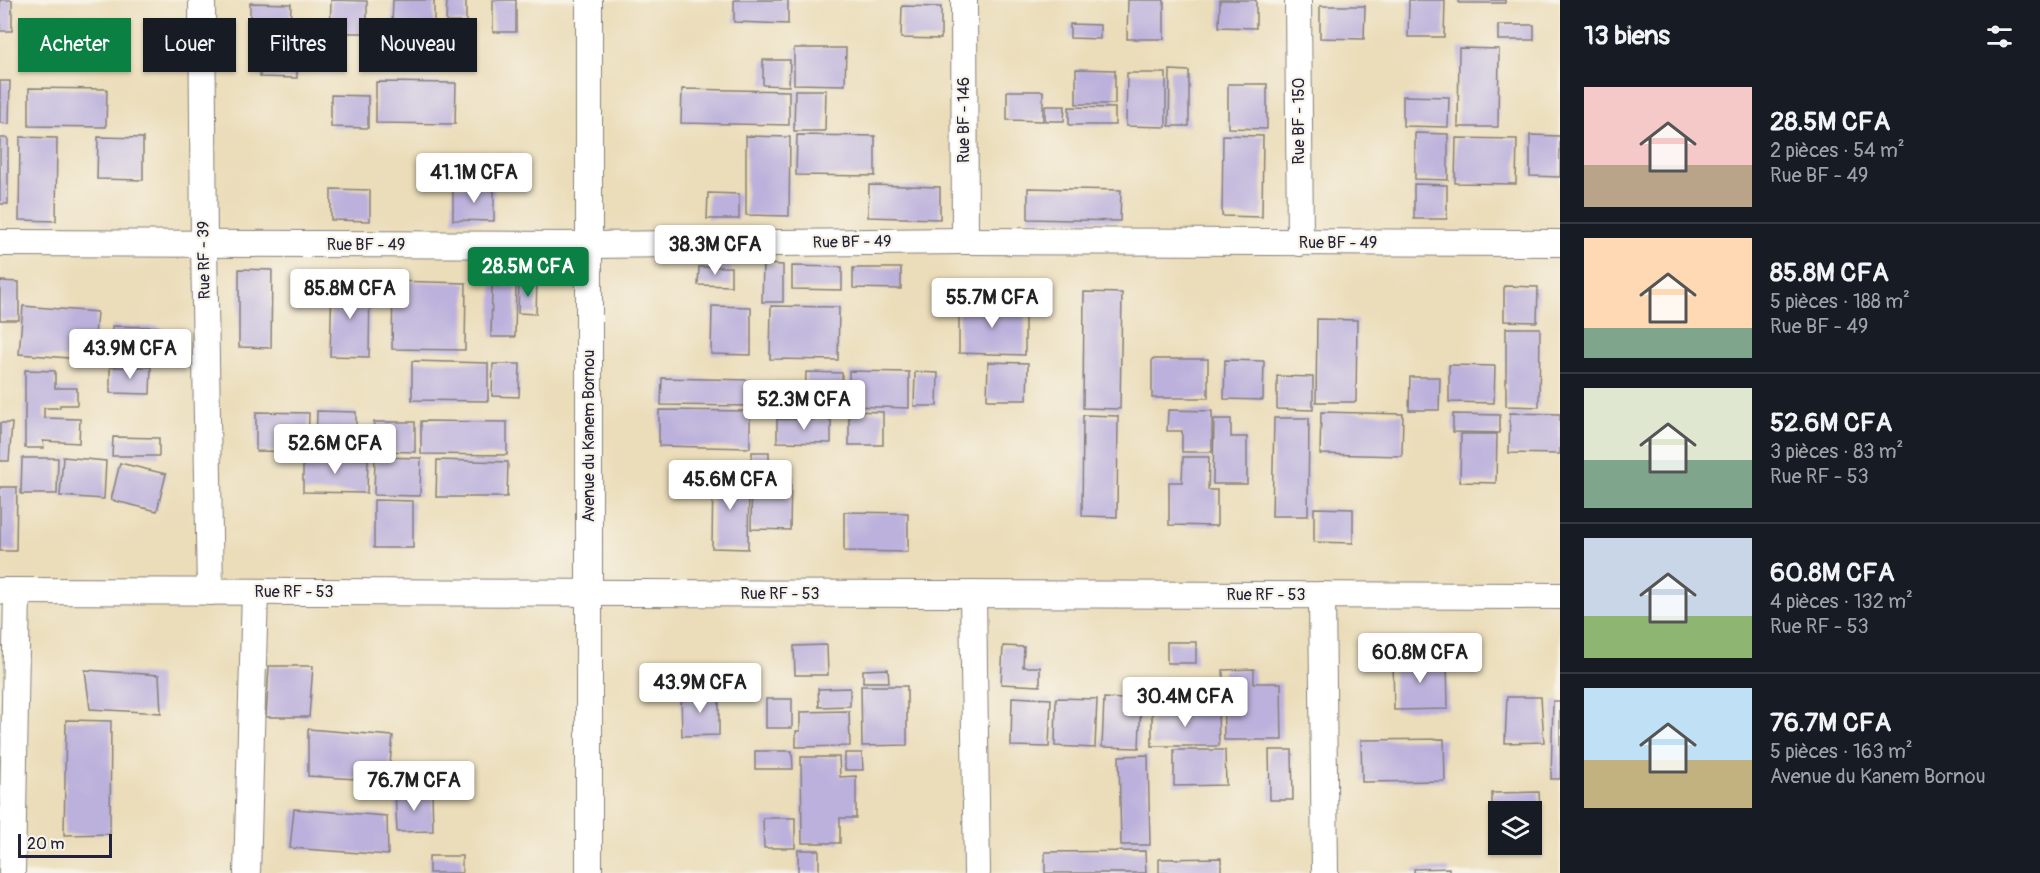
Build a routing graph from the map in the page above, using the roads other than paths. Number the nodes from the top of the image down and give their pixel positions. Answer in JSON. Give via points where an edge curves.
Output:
{"nodes":[{"id":1,"x":202,"y":0,"type":"edge"},
{"id":2,"x":589,"y":0,"type":"edge"},
{"id":3,"x":964,"y":0,"type":"edge"},
{"id":4,"x":1298,"y":0,"type":"edge"},
{"id":5,"x":965,"y":241,"type":"junction"},
{"id":6,"x":0,"y":243,"type":"edge"},
{"id":7,"x":1300,"y":243,"type":"junction"},
{"id":8,"x":1560,"y":243,"type":"edge"},
{"id":9,"x":589,"y":244,"type":"junction"},
{"id":10,"x":204,"y":245,"type":"junction"},
{"id":11,"x":9,"y":591,"type":"edge"},
{"id":12,"x":210,"y":592,"type":"junction"},
{"id":13,"x":255,"y":592,"type":"junction"},
{"id":14,"x":589,"y":593,"type":"junction"},
{"id":15,"x":973,"y":594,"type":"junction"},
{"id":16,"x":1322,"y":595,"type":"junction"},
{"id":17,"x":1560,"y":596,"type":"edge"},
{"id":18,"x":12,"y":873,"type":"edge"},
{"id":19,"x":247,"y":873,"type":"edge"},
{"id":20,"x":589,"y":873,"type":"edge"},
{"id":21,"x":977,"y":873,"type":"edge"},
{"id":22,"x":1325,"y":873,"type":"edge"}],
"edges":[{"from":1,"to":10,"type":"street","name":"Rue RF - 39"},
{"from":2,"to":9,"type":"street","name":"Avenue du Kanem Bornou"},
{"from":3,"to":5,"type":"street","name":"Rue BF - 146"},
{"from":4,"to":7,"type":"street","name":"Rue BF - 150"},
{"from":5,"to":7,"type":"street","name":"Rue BF - 49"},
{"from":5,"to":9,"type":"street","name":"Rue BF - 49"},
{"from":6,"to":10,"type":"street","name":"Rue BF - 49"},
{"from":7,"to":8,"type":"street","name":"Rue BF - 49"},
{"from":9,"to":10,"type":"street","name":"Rue BF - 49"},
{"from":9,"to":14,"type":"street","name":"Avenue du Kanem Bornou"},
{"from":10,"to":12,"type":"street","name":"Rue RF - 39"},
{"from":11,"to":12,"type":"street","name":"Rue RF - 53"},
{"from":11,"to":18,"type":"street"},
{"from":12,"to":13,"type":"street","name":"Rue RF - 53"},
{"from":13,"to":14,"type":"street","name":"Rue RF - 53"},
{"from":13,"to":19,"type":"street"},
{"from":14,"to":15,"type":"street","name":"Rue RF - 53"},
{"from":14,"to":20,"type":"street","name":"Avenue du Kanem Bornou"},
{"from":15,"to":16,"type":"street","name":"Rue RF - 53"},
{"from":15,"to":21,"type":"street"},
{"from":16,"to":17,"type":"street","name":"Rue RF - 53"},
{"from":16,"to":22,"type":"street"}]}
